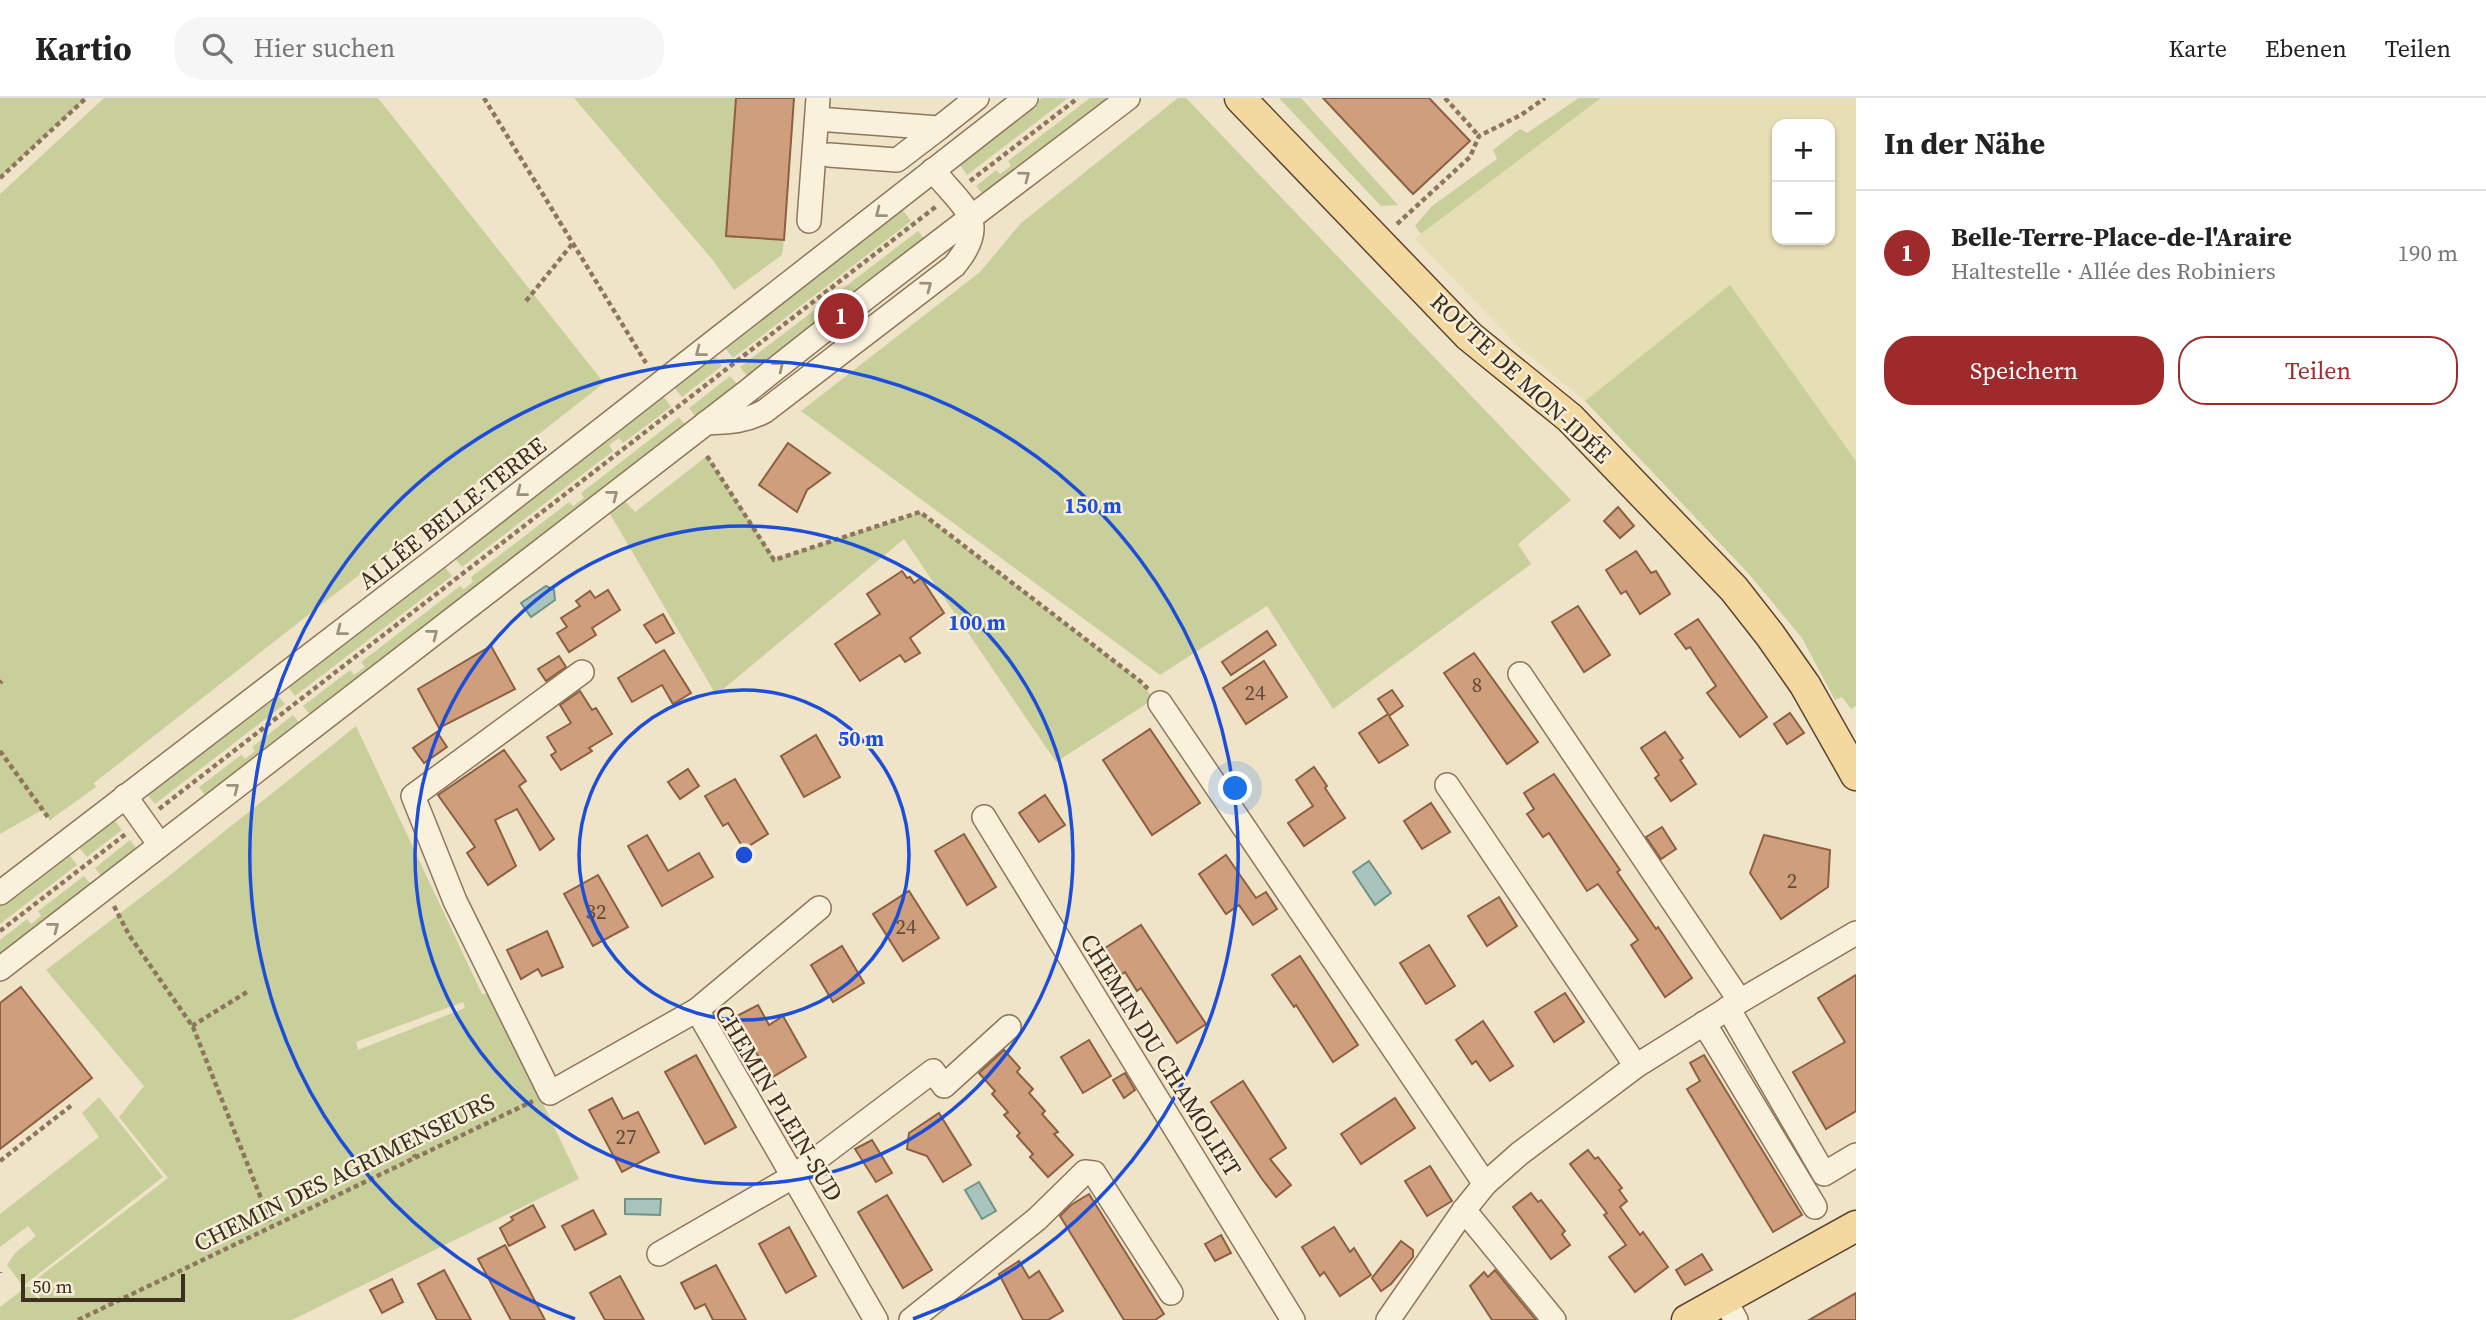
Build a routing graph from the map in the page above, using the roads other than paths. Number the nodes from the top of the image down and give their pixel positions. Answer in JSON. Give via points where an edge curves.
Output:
{"nodes":[{"id":1,"x":977,"y":98,"type":"edge"},
{"id":2,"x":1026,"y":98,"type":"edge"},
{"id":3,"x":1128,"y":98,"type":"edge"},
{"id":4,"x":1240,"y":98,"type":"edge"},
{"id":5,"x":817,"y":109,"type":"edge"},
{"id":6,"x":939,"y":128,"type":"junction"},
{"id":7,"x":829,"y":155,"type":"dead end"},
{"id":8,"x":933,"y":170,"type":"junction"},
{"id":9,"x":971,"y":218,"type":"junction"},
{"id":10,"x":809,"y":221,"type":"dead end"},
{"id":11,"x":582,"y":671,"type":"dead end"},
{"id":12,"x":1520,"y":674,"type":"dead end"},
{"id":13,"x":1160,"y":703,"type":"road end"},
{"id":14,"x":1856,"y":775,"type":"edge"},
{"id":15,"x":1447,"y":785,"type":"dead end"},
{"id":16,"x":125,"y":796,"type":"junction"},
{"id":17,"x":984,"y":817,"type":"dead end"},
{"id":18,"x":160,"y":845,"type":"junction"},
{"id":19,"x":0,"y":893,"type":"edge"},
{"id":20,"x":819,"y":908,"type":"dead end"},
{"id":21,"x":1856,"y":933,"type":"edge"},
{"id":22,"x":0,"y":969,"type":"edge"},
{"id":23,"x":1734,"y":1004,"type":"junction"},
{"id":24,"x":697,"y":1010,"type":"junction"},
{"id":25,"x":1704,"y":1023,"type":"junction"},
{"id":26,"x":1009,"y":1027,"type":"dead end"},
{"id":27,"x":1636,"y":1066,"type":"junction"},
{"id":28,"x":1856,"y":1154,"type":"edge"},
{"id":29,"x":794,"y":1176,"type":"junction"},
{"id":30,"x":1485,"y":1184,"type":"junction"},
{"id":31,"x":1815,"y":1207,"type":"dead end"},
{"id":32,"x":1464,"y":1210,"type":"junction"},
{"id":33,"x":1856,"y":1226,"type":"edge"},
{"id":34,"x":659,"y":1254,"type":"dead end"},
{"id":35,"x":1171,"y":1293,"type":"dead end"},
{"id":36,"x":1730,"y":1310,"type":"edge"},
{"id":37,"x":876,"y":1320,"type":"edge"},
{"id":38,"x":911,"y":1320,"type":"edge"},
{"id":39,"x":1293,"y":1320,"type":"edge"},
{"id":40,"x":1388,"y":1320,"type":"edge"},
{"id":41,"x":1555,"y":1320,"type":"edge"},
{"id":42,"x":1687,"y":1320,"type":"edge"}],
"edges":[{"from":1,"to":6,"type":"street"},
{"from":2,"to":8,"type":"street","name":"ALLÉE BELLE-TERRE"},
{"from":9,"to":3,"type":"street","one_way":true},
{"from":4,"to":14,"type":"main road","name":"ROUTE DE MON-IDÉE","via":[[1469,336],[1570,418],[1734,589],[1805,685]]},
{"from":5,"to":6,"type":"street"},
{"from":5,"to":10,"type":"street"},
{"from":6,"to":7,"type":"street","via":[[897,160]]},
{"from":8,"to":9,"type":"street"},
{"from":8,"to":16,"type":"street","name":"ALLÉE BELLE-TERRE","one_way":true},
{"from":18,"to":9,"type":"street","one_way":true},
{"from":11,"to":24,"type":"street","name":"CHEMIN PLEIN-SUD","via":[[413,796],[455,901],[550,1093]]},
{"from":12,"to":23,"type":"street"},
{"from":13,"to":30,"type":"street"},
{"from":15,"to":27,"type":"street"},
{"from":16,"to":18,"type":"street"},
{"from":16,"to":19,"type":"street","name":"ALLÉE BELLE-TERRE"},
{"from":17,"to":39,"type":"street","name":"CHEMIN DU CHAMOLIET"},
{"from":22,"to":18,"type":"street","one_way":true},
{"from":20,"to":24,"type":"street"},
{"from":21,"to":23,"type":"street"},
{"from":23,"to":25,"type":"street"},
{"from":23,"to":28,"type":"street","via":[[1824,1174]]},
{"from":24,"to":29,"type":"street","name":"CHEMIN PLEIN-SUD"},
{"from":25,"to":27,"type":"street"},
{"from":25,"to":31,"type":"street"},
{"from":26,"to":29,"type":"street","via":[[944,1086],[933,1071]]},
{"from":27,"to":30,"type":"street"},
{"from":29,"to":34,"type":"street"},
{"from":29,"to":37,"type":"street","name":"CHEMIN PLEIN-SUD"},
{"from":30,"to":32,"type":"street"},
{"from":32,"to":40,"type":"street"},
{"from":32,"to":41,"type":"street"},
{"from":33,"to":36,"type":"main road"},
{"from":35,"to":38,"type":"street","via":[[1090,1171]]},
{"from":36,"to":42,"type":"main road"}]}
